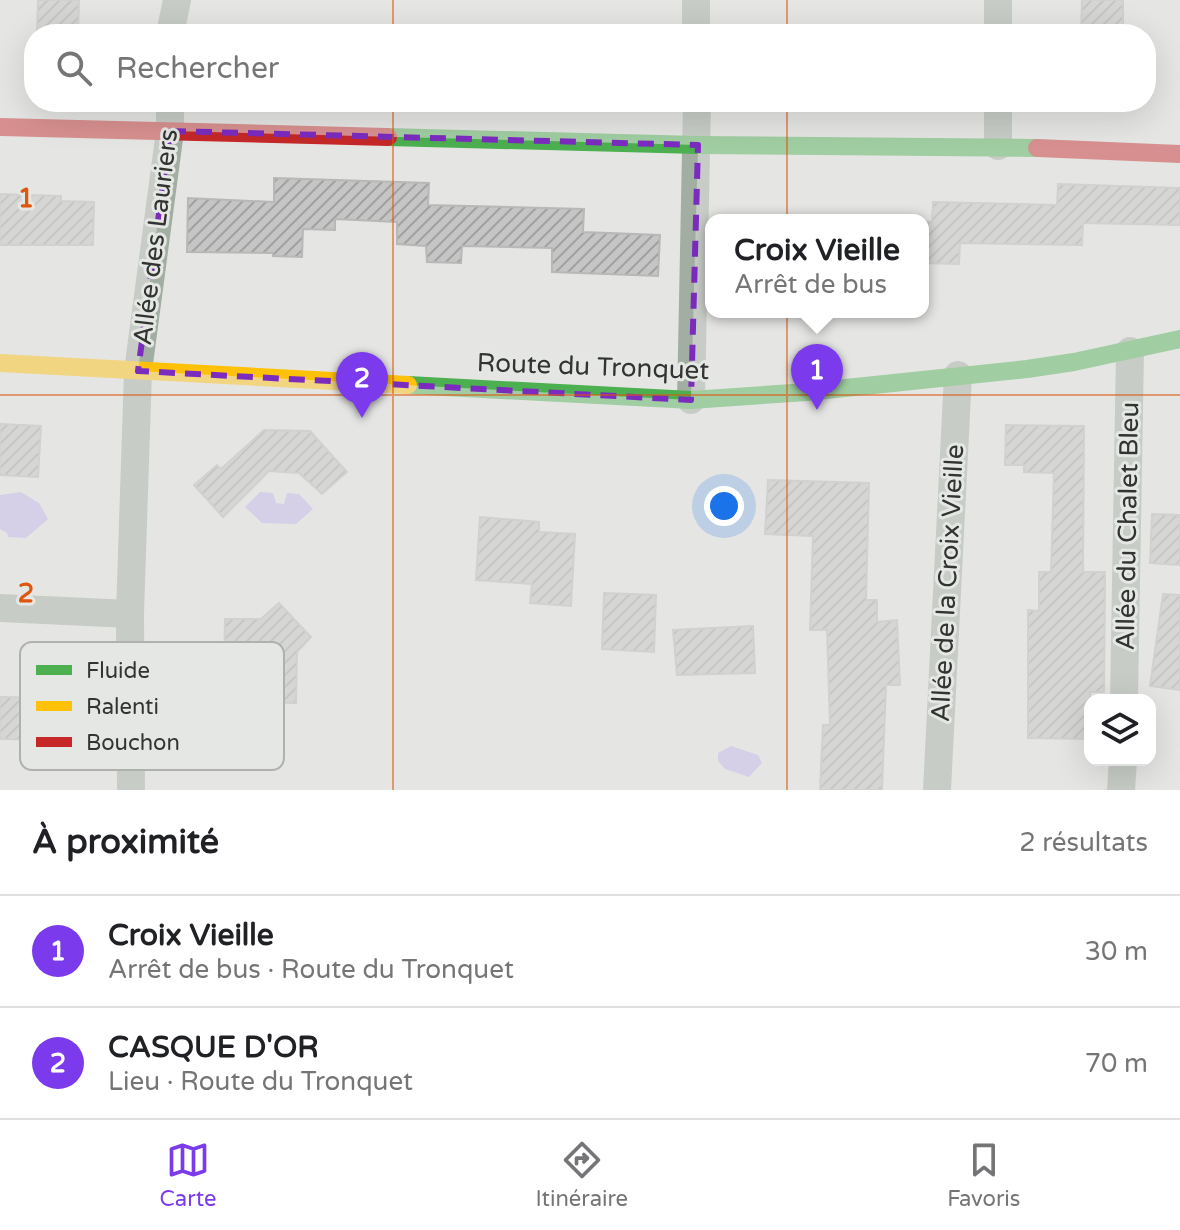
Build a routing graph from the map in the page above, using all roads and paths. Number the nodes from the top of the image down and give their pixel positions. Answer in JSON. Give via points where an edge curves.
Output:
{"nodes":[{"id":1,"x":177,"y":0,"type":"edge"},
{"id":2,"x":696,"y":0,"type":"edge"},
{"id":3,"x":998,"y":0,"type":"edge"},
{"id":4,"x":172,"y":24,"type":"edge"},
{"id":5,"x":696,"y":24,"type":"edge"},
{"id":6,"x":998,"y":24,"type":"edge"},
{"id":7,"x":170,"y":112,"type":"edge"},
{"id":8,"x":697,"y":112,"type":"edge"},
{"id":9,"x":998,"y":112,"type":"edge"},
{"id":10,"x":0,"y":127,"type":"edge"},
{"id":11,"x":170,"y":131,"type":"junction"},
{"id":12,"x":698,"y":145,"type":"junction"},
{"id":13,"x":998,"y":146,"type":"junction"},
{"id":14,"x":1180,"y":154,"type":"edge"},
{"id":15,"x":1180,"y":339,"type":"edge"},
{"id":16,"x":1130,"y":351,"type":"junction"},
{"id":17,"x":0,"y":363,"type":"edge"},
{"id":18,"x":138,"y":371,"type":"junction"},
{"id":19,"x":958,"y":375,"type":"junction"},
{"id":20,"x":691,"y":400,"type":"junction"},
{"id":21,"x":0,"y":608,"type":"edge"},
{"id":22,"x":130,"y":614,"type":"junction"},
{"id":23,"x":130,"y":642,"type":"edge"},
{"id":24,"x":1124,"y":694,"type":"edge"},
{"id":25,"x":1123,"y":766,"type":"edge"},
{"id":26,"x":131,"y":770,"type":"edge"},
{"id":27,"x":131,"y":790,"type":"edge"},
{"id":28,"x":937,"y":790,"type":"edge"},
{"id":29,"x":1121,"y":790,"type":"edge"}],
"edges":[{"from":1,"to":4,"type":"street"},
{"from":2,"to":5,"type":"street"},
{"from":3,"to":6,"type":"street"},
{"from":7,"to":11,"type":"street","name":"Allée des Lauriers"},
{"from":8,"to":12,"type":"street"},
{"from":9,"to":13,"type":"street"},
{"from":10,"to":11,"type":"street"},
{"from":11,"to":12,"type":"street"},
{"from":11,"to":18,"type":"street","name":"Allée des Lauriers"},
{"from":12,"to":13,"type":"street"},
{"from":12,"to":20,"type":"street"},
{"from":13,"to":14,"type":"street"},
{"from":15,"to":16,"type":"street","name":"Route du Tronquet"},
{"from":16,"to":19,"type":"street","name":"Route du Tronquet"},
{"from":16,"to":24,"type":"street","name":"Allée du Chalet Bleu"},
{"from":17,"to":18,"type":"street","name":"Route du Tronquet"},
{"from":18,"to":20,"type":"street","name":"Route du Tronquet"},
{"from":18,"to":22,"type":"street","name":"Allée des Lauriers"},
{"from":19,"to":20,"type":"street","name":"Route du Tronquet"},
{"from":19,"to":28,"type":"street","name":"Allée de la Croix Vieille"},
{"from":21,"to":22,"type":"street"},
{"from":22,"to":23,"type":"street","name":"Allée des Lauriers"},
{"from":25,"to":29,"type":"street"},
{"from":26,"to":27,"type":"street","name":"Allée des Lauriers"}]}
